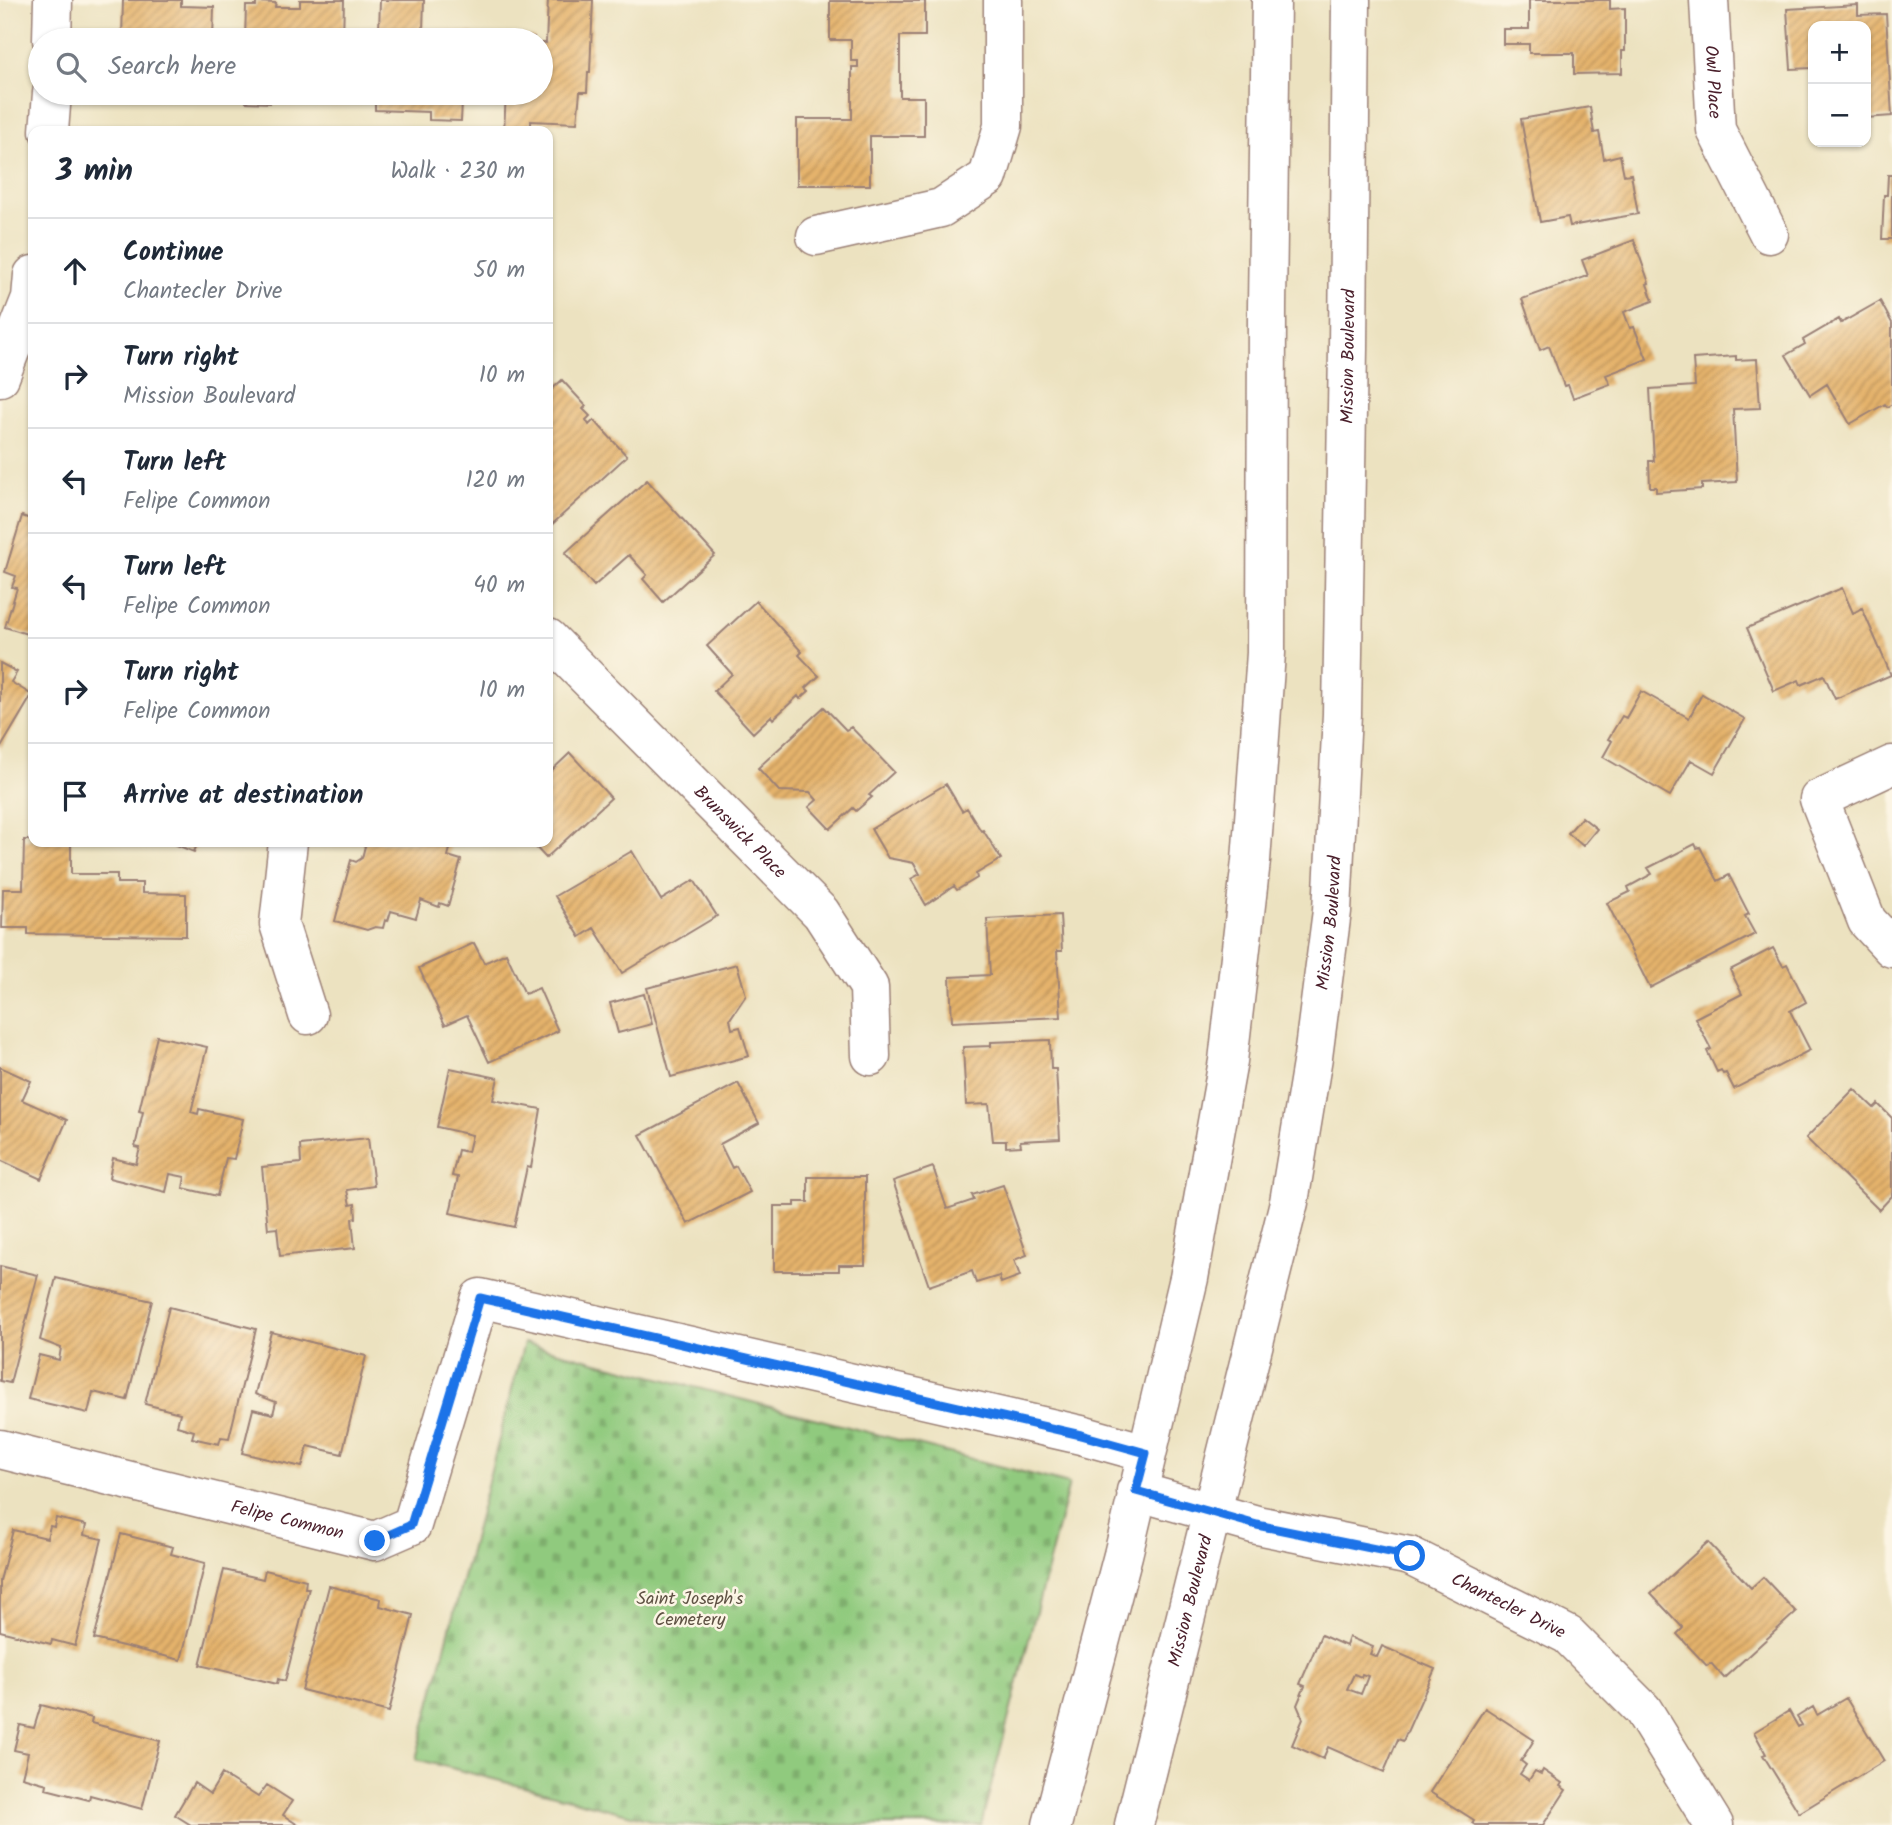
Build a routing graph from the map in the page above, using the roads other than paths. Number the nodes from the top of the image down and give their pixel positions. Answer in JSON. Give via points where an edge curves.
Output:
{"nodes":[{"id":1,"x":53,"y":0,"type":"edge"},
{"id":2,"x":1003,"y":0,"type":"edge"},
{"id":3,"x":1271,"y":0,"type":"edge"},
{"id":4,"x":1351,"y":0,"type":"edge"},
{"id":5,"x":1709,"y":0,"type":"edge"},
{"id":6,"x":52,"y":28,"type":"edge"},
{"id":7,"x":50,"y":105,"type":"edge"},
{"id":8,"x":48,"y":126,"type":"edge"},
{"id":9,"x":1769,"y":234,"type":"dead end"},
{"id":10,"x":816,"y":236,"type":"dead end"},
{"id":11,"x":28,"y":301,"type":"edge"},
{"id":12,"x":0,"y":377,"type":"edge"},
{"id":13,"x":553,"y":643,"type":"edge"},
{"id":14,"x":1892,"y":765,"type":"edge"},
{"id":15,"x":287,"y":847,"type":"edge"},
{"id":16,"x":1892,"y":948,"type":"edge"},
{"id":17,"x":308,"y":1015,"type":"dead end"},
{"id":18,"x":870,"y":1056,"type":"dead end"},
{"id":19,"x":0,"y":1449,"type":"edge"},
{"id":20,"x":1146,"y":1453,"type":"junction"},
{"id":21,"x":1136,"y":1491,"type":"junction"},
{"id":22,"x":1210,"y":1513,"type":"junction"},
{"id":23,"x":1052,"y":1825,"type":"edge"},
{"id":24,"x":1134,"y":1825,"type":"edge"},
{"id":25,"x":1714,"y":1825,"type":"edge"}],
"edges":[{"from":1,"to":6,"type":"main road"},
{"from":2,"to":10,"type":"main road","via":[[1003,126],[988,177],[941,208]]},
{"from":3,"to":20,"type":"main road","via":[[1266,653],[1251,861],[1228,1061],[1189,1278]]},
{"from":4,"to":22,"type":"main road","name":"Mission Boulevard","via":[[1342,701],[1332,911],[1289,1202]]},
{"from":5,"to":9,"type":"main road","name":"Owl Place","via":[[1716,130]]},
{"from":7,"to":8,"type":"main road"},
{"from":11,"to":12,"type":"main road"},
{"from":13,"to":18,"type":"main road","name":"Brunswick Place","via":[[821,913],[869,987]]},
{"from":14,"to":16,"type":"main road","via":[[1819,799],[1867,921]]},
{"from":15,"to":17,"type":"main road","via":[[279,924]]},
{"from":19,"to":20,"type":"main road","name":"Felipe Common","via":[[375,1541],[411,1525],[480,1298]]},
{"from":20,"to":21,"type":"main road"},
{"from":21,"to":22,"type":"main road","name":"Chantecler Drive"},
{"from":21,"to":23,"type":"main road"},
{"from":22,"to":24,"type":"main road","name":"Mission Boulevard"},
{"from":22,"to":25,"type":"main road","name":"Chantecler Drive","via":[[1410,1556],[1568,1635],[1643,1710]]}]}
